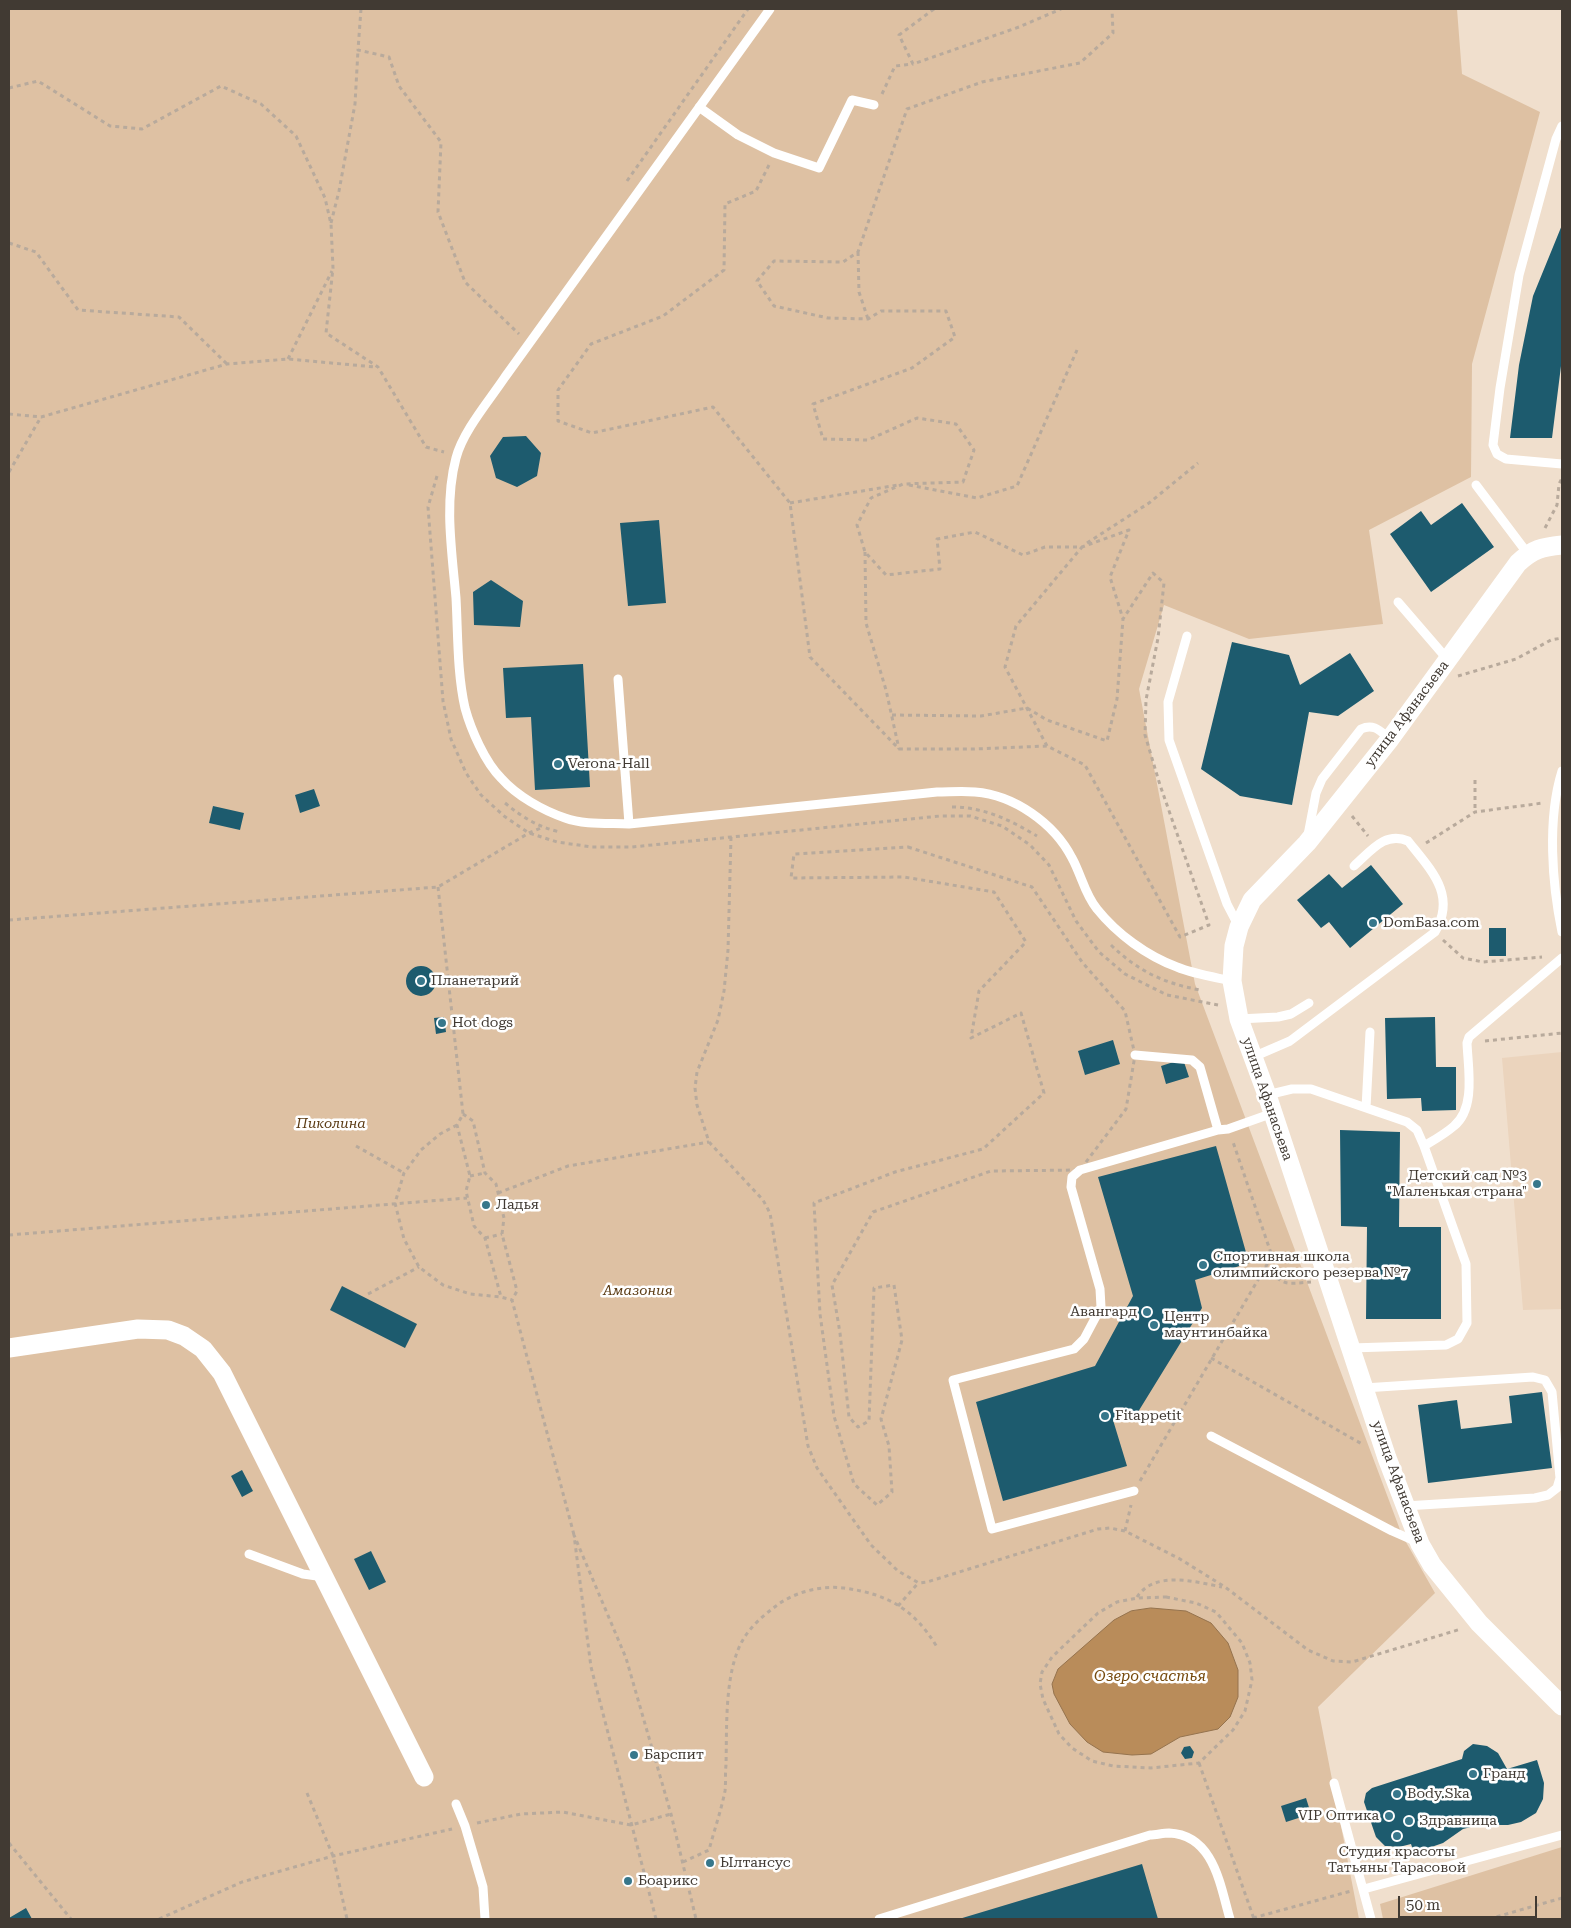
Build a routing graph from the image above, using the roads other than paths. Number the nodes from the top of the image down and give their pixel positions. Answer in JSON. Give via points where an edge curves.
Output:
{"nodes":[{"id":1,"x":770,"y":9,"type":"edge"},
{"id":2,"x":874,"y":105,"type":"road end"},
{"id":3,"x":699,"y":107,"type":"junction"},
{"id":4,"x":1562,"y":126,"type":"edge"},
{"id":5,"x":1562,"y":464,"type":"edge"},
{"id":6,"x":1476,"y":485,"type":"dead end"},
{"id":7,"x":1562,"y":544,"type":"edge"},
{"id":8,"x":1528,"y":554,"type":"junction"},
{"id":9,"x":1398,"y":602,"type":"dead end"},
{"id":10,"x":1187,"y":636,"type":"dead end"},
{"id":11,"x":1448,"y":660,"type":"junction"},
{"id":12,"x":618,"y":679,"type":"dead end"},
{"id":13,"x":1390,"y":740,"type":"junction"},
{"id":14,"x":1562,"y":771,"type":"edge"},
{"id":15,"x":629,"y":824,"type":"junction"},
{"id":16,"x":1307,"y":843,"type":"junction"},
{"id":17,"x":1354,"y":866,"type":"dead end"},
{"id":18,"x":1239,"y":927,"type":"junction"},
{"id":19,"x":1562,"y":932,"type":"edge"},
{"id":20,"x":1562,"y":958,"type":"edge"},
{"id":21,"x":1232,"y":981,"type":"junction"},
{"id":22,"x":1309,"y":1003,"type":"dead end"},
{"id":23,"x":1239,"y":1019,"type":"junction"},
{"id":24,"x":1370,"y":1032,"type":"dead end"},
{"id":25,"x":1135,"y":1055,"type":"road end"},
{"id":26,"x":1253,"y":1058,"type":"junction"},
{"id":27,"x":1267,"y":1095,"type":"junction"},
{"id":28,"x":1366,"y":1108,"type":"junction"},
{"id":29,"x":1273,"y":1113,"type":"junction"},
{"id":30,"x":1218,"y":1130,"type":"junction"},
{"id":31,"x":1424,"y":1146,"type":"junction"},
{"id":32,"x":9,"y":1348,"type":"edge"},
{"id":33,"x":1350,"y":1348,"type":"junction"},
{"id":34,"x":1364,"y":1388,"type":"junction"},
{"id":35,"x":1211,"y":1436,"type":"dead end"},
{"id":36,"x":1134,"y":1491,"type":"road end"},
{"id":37,"x":1406,"y":1506,"type":"junction"},
{"id":38,"x":1420,"y":1544,"type":"junction"},
{"id":39,"x":249,"y":1554,"type":"dead end"},
{"id":40,"x":324,"y":1577,"type":"junction"},
{"id":41,"x":1562,"y":1706,"type":"edge"},
{"id":42,"x":424,"y":1777,"type":"dead end"},
{"id":43,"x":1334,"y":1783,"type":"dead end"},
{"id":44,"x":456,"y":1804,"type":"dead end"},
{"id":45,"x":1562,"y":1834,"type":"edge"},
{"id":46,"x":1364,"y":1889,"type":"junction"},
{"id":47,"x":485,"y":1919,"type":"edge"},
{"id":48,"x":879,"y":1919,"type":"edge"},
{"id":49,"x":1230,"y":1919,"type":"edge"},
{"id":50,"x":1371,"y":1919,"type":"edge"}],
"edges":[{"from":1,"to":3,"type":"lane"},
{"from":2,"to":3,"type":"lane","via":[[852,100],[819,168],[774,153],[738,135]]},
{"from":3,"to":15,"type":"lane","via":[[468,432],[456,456],[450,487],[461,675],[465,707],[476,740],[500,778],[533,804],[566,819]]},
{"from":4,"to":5,"type":"lane","via":[[1519,275],[1493,445],[1497,454],[1506,459]]},
{"from":6,"to":8,"type":"lane"},
{"from":7,"to":8,"type":"street","name":"улица Афанасьева","via":[[1542,546]]},
{"from":8,"to":11,"type":"street","name":"улица Афанасьева","via":[[1518,563]]},
{"from":9,"to":11,"type":"lane"},
{"from":10,"to":18,"type":"lane","via":[[1168,702],[1169,740]]},
{"from":11,"to":13,"type":"street","name":"улица Афанасьева"},
{"from":12,"to":15,"type":"lane"},
{"from":13,"to":16,"type":"street","name":"улица Афанасьева"},
{"from":13,"to":16,"type":"lane","via":[[1376,728],[1368,726],[1361,729],[1322,779],[1316,793]]},
{"from":14,"to":19,"type":"lane","via":[[1552,841]]},
{"from":15,"to":21,"type":"lane","via":[[937,792],[976,792],[1007,799],[1042,821],[1060,837],[1096,908],[1119,932],[1154,957],[1178,968]]},
{"from":16,"to":18,"type":"street","name":"улица Афанасьева","via":[[1252,900]]},
{"from":17,"to":26,"type":"lane","via":[[1385,839],[1392,837],[1408,841],[1440,883],[1444,902],[1442,920],[1434,932],[1290,1041]]},
{"from":18,"to":21,"type":"street","name":"улица Афанасьева","via":[[1234,946]]},
{"from":20,"to":31,"type":"lane","via":[[1469,1037],[1465,1111],[1456,1125]]},
{"from":21,"to":23,"type":"street","name":"улица Афанасьева"},
{"from":22,"to":23,"type":"lane","via":[[1291,1014],[1278,1017]]},
{"from":23,"to":26,"type":"street","name":"улица Афанасьева"},
{"from":24,"to":28,"type":"lane"},
{"from":25,"to":30,"type":"lane","via":[[1192,1060],[1200,1067]]},
{"from":26,"to":27,"type":"street","name":"улица Афанасьева"},
{"from":27,"to":28,"type":"lane","via":[[1292,1089],[1311,1089]]},
{"from":27,"to":29,"type":"street","name":"улица Афанасьева"},
{"from":28,"to":31,"type":"lane","via":[[1407,1122],[1416,1130]]},
{"from":29,"to":30,"type":"lane"},
{"from":29,"to":33,"type":"street","name":"улица Афанасьева"},
{"from":30,"to":36,"type":"lane","via":[[1080,1170],[1072,1177],[1071,1186],[1100,1290],[1101,1306],[1084,1339],[1074,1349],[954,1380],[992,1529]]},
{"from":31,"to":33,"type":"lane","via":[[1466,1264],[1467,1323],[1458,1340],[1446,1345]]},
{"from":32,"to":40,"type":"street","via":[[138,1329],[168,1330],[203,1349],[222,1373]]},
{"from":33,"to":34,"type":"street","name":"улица Афанасьева"},
{"from":34,"to":37,"type":"street","name":"улица Афанасьева"},
{"from":34,"to":37,"type":"lane","via":[[1533,1377],[1545,1380],[1552,1392],[1560,1478],[1557,1488],[1535,1498]]},
{"from":35,"to":38,"type":"lane"},
{"from":37,"to":38,"type":"street","name":"улица Афанасьева"},
{"from":38,"to":41,"type":"street","name":"улица Афанасьева","via":[[1432,1565],[1478,1623]]},
{"from":39,"to":40,"type":"lane","via":[[303,1574]]},
{"from":40,"to":42,"type":"street"},
{"from":43,"to":46,"type":"lane"},
{"from":44,"to":47,"type":"lane","via":[[483,1887]]},
{"from":45,"to":46,"type":"lane"},
{"from":46,"to":50,"type":"lane"},
{"from":48,"to":49,"type":"lane","via":[[1150,1836],[1169,1833],[1189,1837],[1204,1848],[1214,1866]]}]}
